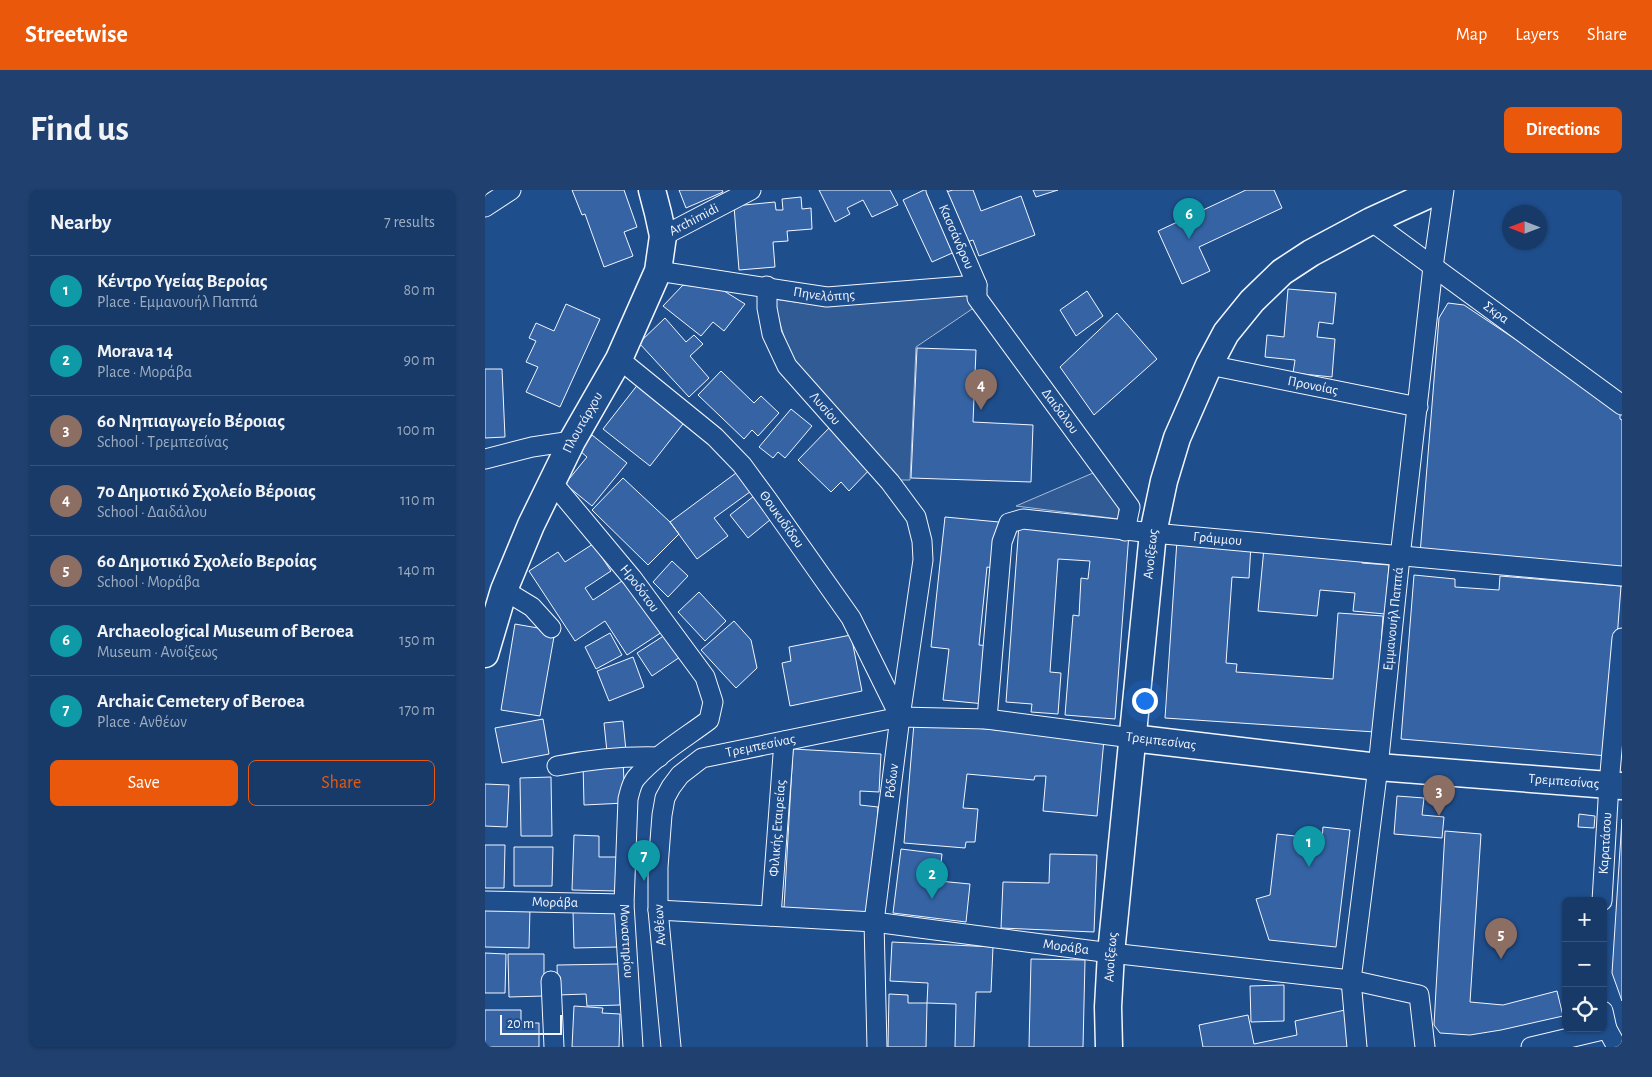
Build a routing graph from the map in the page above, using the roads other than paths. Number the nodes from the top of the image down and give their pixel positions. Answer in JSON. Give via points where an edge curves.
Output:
{"nodes":[{"id":1,"x":511,"y":190,"type":"edge"},
{"id":2,"x":652,"y":190,"type":"edge"},
{"id":3,"x":751,"y":190,"type":"edge"},
{"id":4,"x":936,"y":190,"type":"edge"},
{"id":5,"x":1439,"y":190,"type":"edge"},
{"id":6,"x":1444,"y":190,"type":"edge"},
{"id":7,"x":485,"y":207,"type":"edge"},
{"id":8,"x":1371,"y":221,"type":"junction"},
{"id":9,"x":663,"y":236,"type":"junction"},
{"id":10,"x":1433,"y":267,"type":"junction"},
{"id":11,"x":659,"y":271,"type":"junction"},
{"id":12,"x":767,"y":286,"type":"junction"},
{"id":13,"x":977,"y":291,"type":"junction"},
{"id":14,"x":619,"y":359,"type":"junction"},
{"id":15,"x":1209,"y":365,"type":"junction"},
{"id":16,"x":1622,"y":405,"type":"edge"},
{"id":17,"x":1418,"y":407,"type":"junction"},
{"id":18,"x":572,"y":441,"type":"junction"},
{"id":19,"x":485,"y":459,"type":"edge"},
{"id":20,"x":552,"y":482,"type":"junction"},
{"id":21,"x":916,"y":517,"type":"joint"},
{"id":22,"x":1125,"y":530,"type":"junction"},
{"id":23,"x":1153,"y":533,"type":"junction"},
{"id":24,"x":1400,"y":557,"type":"junction"},
{"id":25,"x":1622,"y":576,"type":"edge"},
{"id":26,"x":504,"y":590,"type":"junction"},
{"id":27,"x":489,"y":620,"type":"edge"},
{"id":28,"x":551,"y":628,"type":"dead end"},
{"id":29,"x":1622,"y":638,"type":"edge"},
{"id":30,"x":485,"y":654,"type":"edge"},
{"id":31,"x":713,"y":702,"type":"joint"},
{"id":32,"x":900,"y":717,"type":"junction"},
{"id":33,"x":987,"y":719,"type":"junction"},
{"id":34,"x":1132,"y":738,"type":"junction"},
{"id":35,"x":784,"y":741,"type":"junction"},
{"id":36,"x":659,"y":757,"type":"junction"},
{"id":37,"x":702,"y":758,"type":"joint"},
{"id":38,"x":557,"y":766,"type":"dead end"},
{"id":39,"x":1378,"y":767,"type":"junction"},
{"id":40,"x":1615,"y":785,"type":"edge"},
{"id":41,"x":1602,"y":897,"type":"edge"},
{"id":42,"x":485,"y":901,"type":"edge"},
{"id":43,"x":624,"y":904,"type":"junction"},
{"id":44,"x":658,"y":910,"type":"junction"},
{"id":45,"x":771,"y":916,"type":"junction"},
{"id":46,"x":874,"y":922,"type":"junction"},
{"id":47,"x":1111,"y":953,"type":"junction"},
{"id":48,"x":1351,"y":980,"type":"junction"},
{"id":49,"x":551,"y":981,"type":"dead end"},
{"id":50,"x":1607,"y":1024,"type":"edge"},
{"id":51,"x":1572,"y":1032,"type":"edge"},
{"id":52,"x":554,"y":1047,"type":"edge"},
{"id":53,"x":633,"y":1047,"type":"edge"},
{"id":54,"x":671,"y":1047,"type":"edge"},
{"id":55,"x":877,"y":1047,"type":"edge"},
{"id":56,"x":1109,"y":1047,"type":"edge"},
{"id":57,"x":1357,"y":1047,"type":"edge"},
{"id":58,"x":1425,"y":1047,"type":"edge"},
{"id":59,"x":1531,"y":1047,"type":"edge"},
{"id":60,"x":1617,"y":1047,"type":"edge"}],
"edges":[{"from":1,"to":7,"type":"street"},
{"from":2,"to":9,"type":"street","name":"Πλουτάρχου"},
{"from":3,"to":9,"type":"street","name":"Archimidi"},
{"from":4,"to":13,"type":"street","name":"Κασσάνδρου"},
{"from":5,"to":8,"type":"street","name":"Ανοίξεως"},
{"from":6,"to":10,"type":"street","name":"Εμμανουήλ Παππά"},
{"from":8,"to":10,"type":"street","name":"Σκρα"},
{"from":8,"to":15,"type":"street","name":"Ανοίξεως","via":[[1282,272],[1252,301],[1226,334]]},
{"from":9,"to":11,"type":"street","name":"Πλουτάρχου"},
{"from":10,"to":16,"type":"street","name":"Σκρα"},
{"from":10,"to":17,"type":"street","name":"Εμμανουήλ Παππά"},
{"from":11,"to":12,"type":"street","name":"Πηνελόπης"},
{"from":11,"to":14,"type":"street","name":"Πλουτάρχου"},
{"from":12,"to":13,"type":"street","name":"Πηνελόπης","via":[[827,296]]},
{"from":12,"to":21,"type":"street","name":"Λυσίου","via":[[772,334],[787,366],[890,482]]},
{"from":13,"to":22,"type":"street","name":"Δαιδάλου","via":[[1129,507]]},
{"from":14,"to":18,"type":"street","name":"Πλουτάρχου"},
{"from":14,"to":32,"type":"street","name":"Θουκυδίδου","via":[[715,436],[742,465],[851,618]]},
{"from":15,"to":17,"type":"street","name":"Προνοίας"},
{"from":15,"to":23,"type":"street","name":"Ανοίξεως","via":[[1177,438]]},
{"from":17,"to":24,"type":"street","name":"Εμμανουήλ Παππά"},
{"from":18,"to":19,"type":"street"},
{"from":18,"to":20,"type":"street","name":"Πλουτάρχου"},
{"from":20,"to":26,"type":"street","name":"Πλουτάρχου"},
{"from":20,"to":31,"type":"street","name":"Ηροδότου","via":[[632,578],[705,677]]},
{"from":21,"to":32,"type":"street","name":"Ρόδων","via":[[923,560]]},
{"from":22,"to":23,"type":"street","name":"Γράμμου"},
{"from":22,"to":33,"type":"street","name":"Γράμμου","via":[[1023,519],[1009,523],[1002,542]]},
{"from":23,"to":24,"type":"street","name":"Γράμμου"},
{"from":23,"to":34,"type":"street","name":"Ανοίξεως"},
{"from":24,"to":25,"type":"street","name":"Γράμμου"},
{"from":24,"to":39,"type":"street","name":"Εμμανουήλ Παππά"},
{"from":26,"to":27,"type":"street","name":"Πλουτάρχου"},
{"from":26,"to":28,"type":"street","via":[[532,607]]},
{"from":27,"to":30,"type":"street","name":"Πλουτάρχου"},
{"from":29,"to":40,"type":"street","name":"Καρατάσου"},
{"from":31,"to":36,"type":"street","name":"Μοναστηρίου","via":[[709,720]]},
{"from":32,"to":33,"type":"street","name":"Τρεμπεσίνας"},
{"from":32,"to":35,"type":"street","name":"Τρεμπεσίνας"},
{"from":32,"to":46,"type":"street","name":"Ρόδων"},
{"from":33,"to":34,"type":"street","name":"Τρεμπεσίνας"},
{"from":34,"to":39,"type":"street","name":"Τρεμπεσίνας"},
{"from":34,"to":47,"type":"street","name":"Ανοίξεως"},
{"from":35,"to":37,"type":"street","name":"Τρεμπεσίνας"},
{"from":35,"to":45,"type":"street","name":"Φιλικής Εταιρείας"},
{"from":36,"to":38,"type":"street","via":[[593,759]]},
{"from":36,"to":43,"type":"street","name":"Μοναστηρίου","via":[[636,778],[628,799]]},
{"from":37,"to":44,"type":"street","name":"Ανθέων","via":[[680,775],[665,798],[661,815]]},
{"from":39,"to":40,"type":"street","name":"Τρεμπεσίνας"},
{"from":39,"to":48,"type":"street","name":"Εμμανουήλ Παππά"},
{"from":40,"to":41,"type":"street","name":"Καρατάσου"},
{"from":42,"to":43,"type":"street","name":"Μοράβα"},
{"from":43,"to":53,"type":"street","name":"Μοναστηρίου"},
{"from":44,"to":45,"type":"street","name":"Μοράβα"},
{"from":44,"to":54,"type":"street","name":"Ανθέων"},
{"from":45,"to":46,"type":"street","name":"Μοράβα"},
{"from":46,"to":47,"type":"street","name":"Μοράβα"},
{"from":46,"to":55,"type":"street","name":"Ρόδων"},
{"from":47,"to":48,"type":"street","name":"Μοράβα"},
{"from":47,"to":56,"type":"street","name":"Ανοίξεως"},
{"from":48,"to":57,"type":"street","name":"Εμμανουήλ Παππά"},
{"from":48,"to":58,"type":"street","name":"Μοράβα","via":[[1419,995]]},
{"from":49,"to":52,"type":"street"},
{"from":50,"to":60,"type":"street"},
{"from":51,"to":59,"type":"street"}]}
